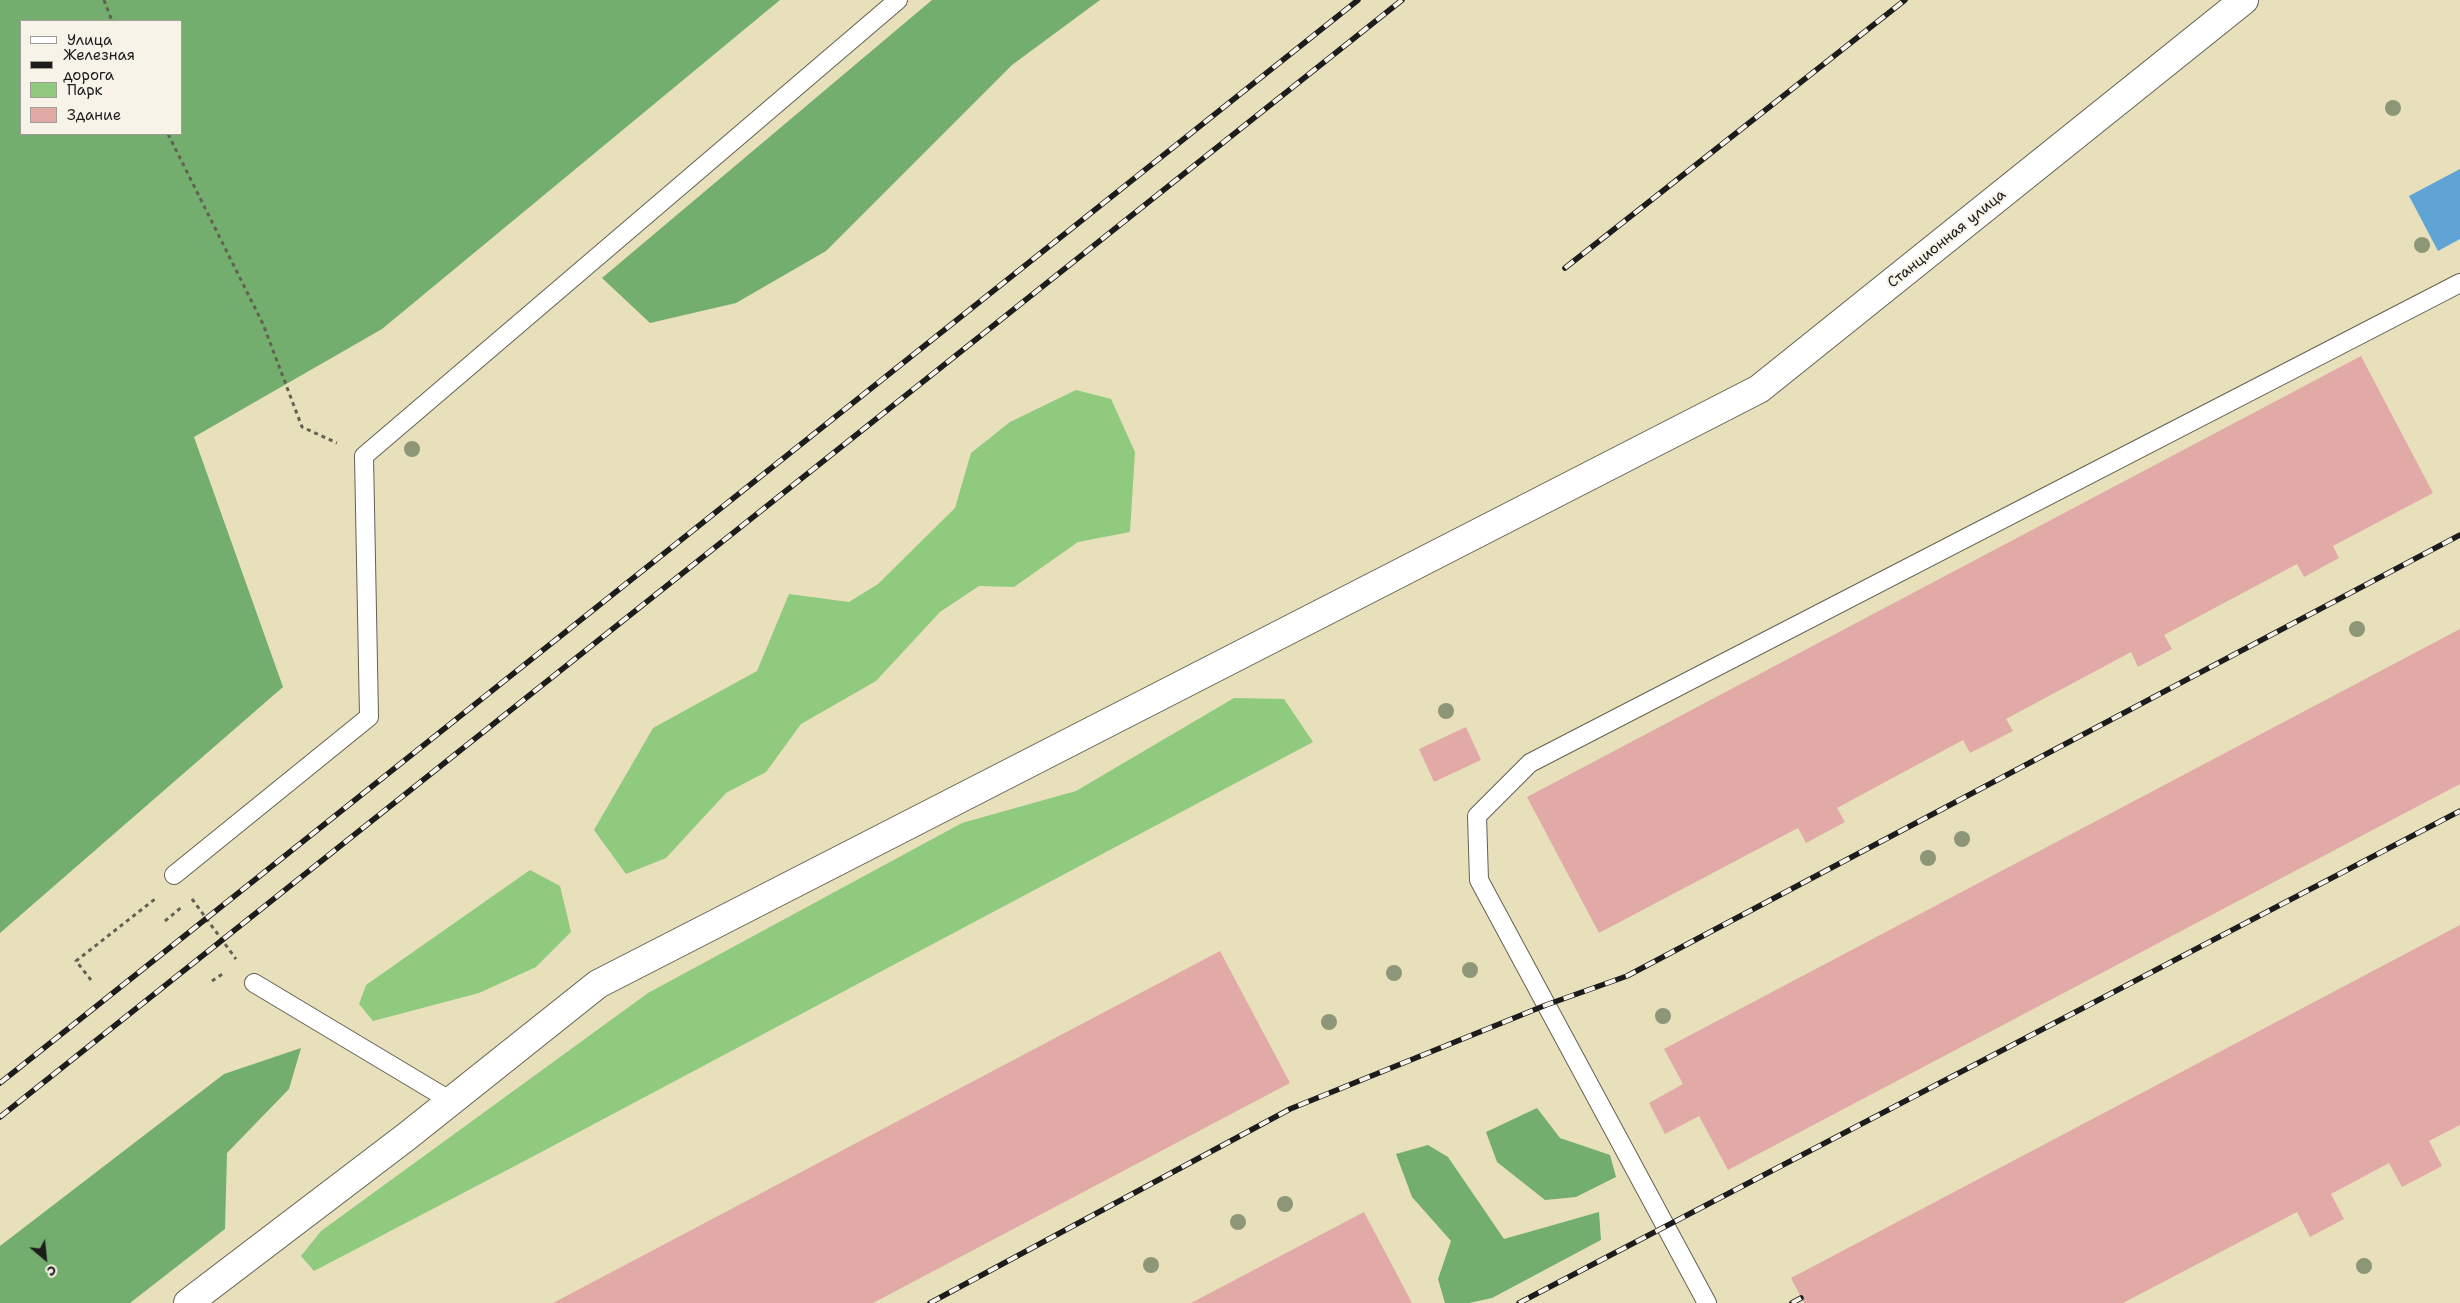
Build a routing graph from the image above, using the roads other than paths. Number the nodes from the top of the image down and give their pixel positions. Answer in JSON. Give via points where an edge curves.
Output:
{"nodes":[{"id":1,"x":898,"y":0,"type":"edge"},
{"id":2,"x":2244,"y":0,"type":"edge"},
{"id":3,"x":2460,"y":283,"type":"edge"},
{"id":4,"x":174,"y":875,"type":"dead end"},
{"id":5,"x":254,"y":983,"type":"road end"},
{"id":6,"x":451,"y":1101,"type":"junction"},
{"id":7,"x":188,"y":1303,"type":"edge"},
{"id":8,"x":1707,"y":1303,"type":"edge"}],
"edges":[{"from":1,"to":4,"type":"lane","via":[[364,456],[369,717]]},
{"from":2,"to":6,"type":"street","name":"Станционная улица","via":[[1759,389],[598,984]]},
{"from":3,"to":8,"type":"lane","via":[[1530,762],[1477,816],[1479,880]]},
{"from":5,"to":6,"type":"lane"},
{"from":6,"to":7,"type":"street","name":"Станционная улица"}]}
